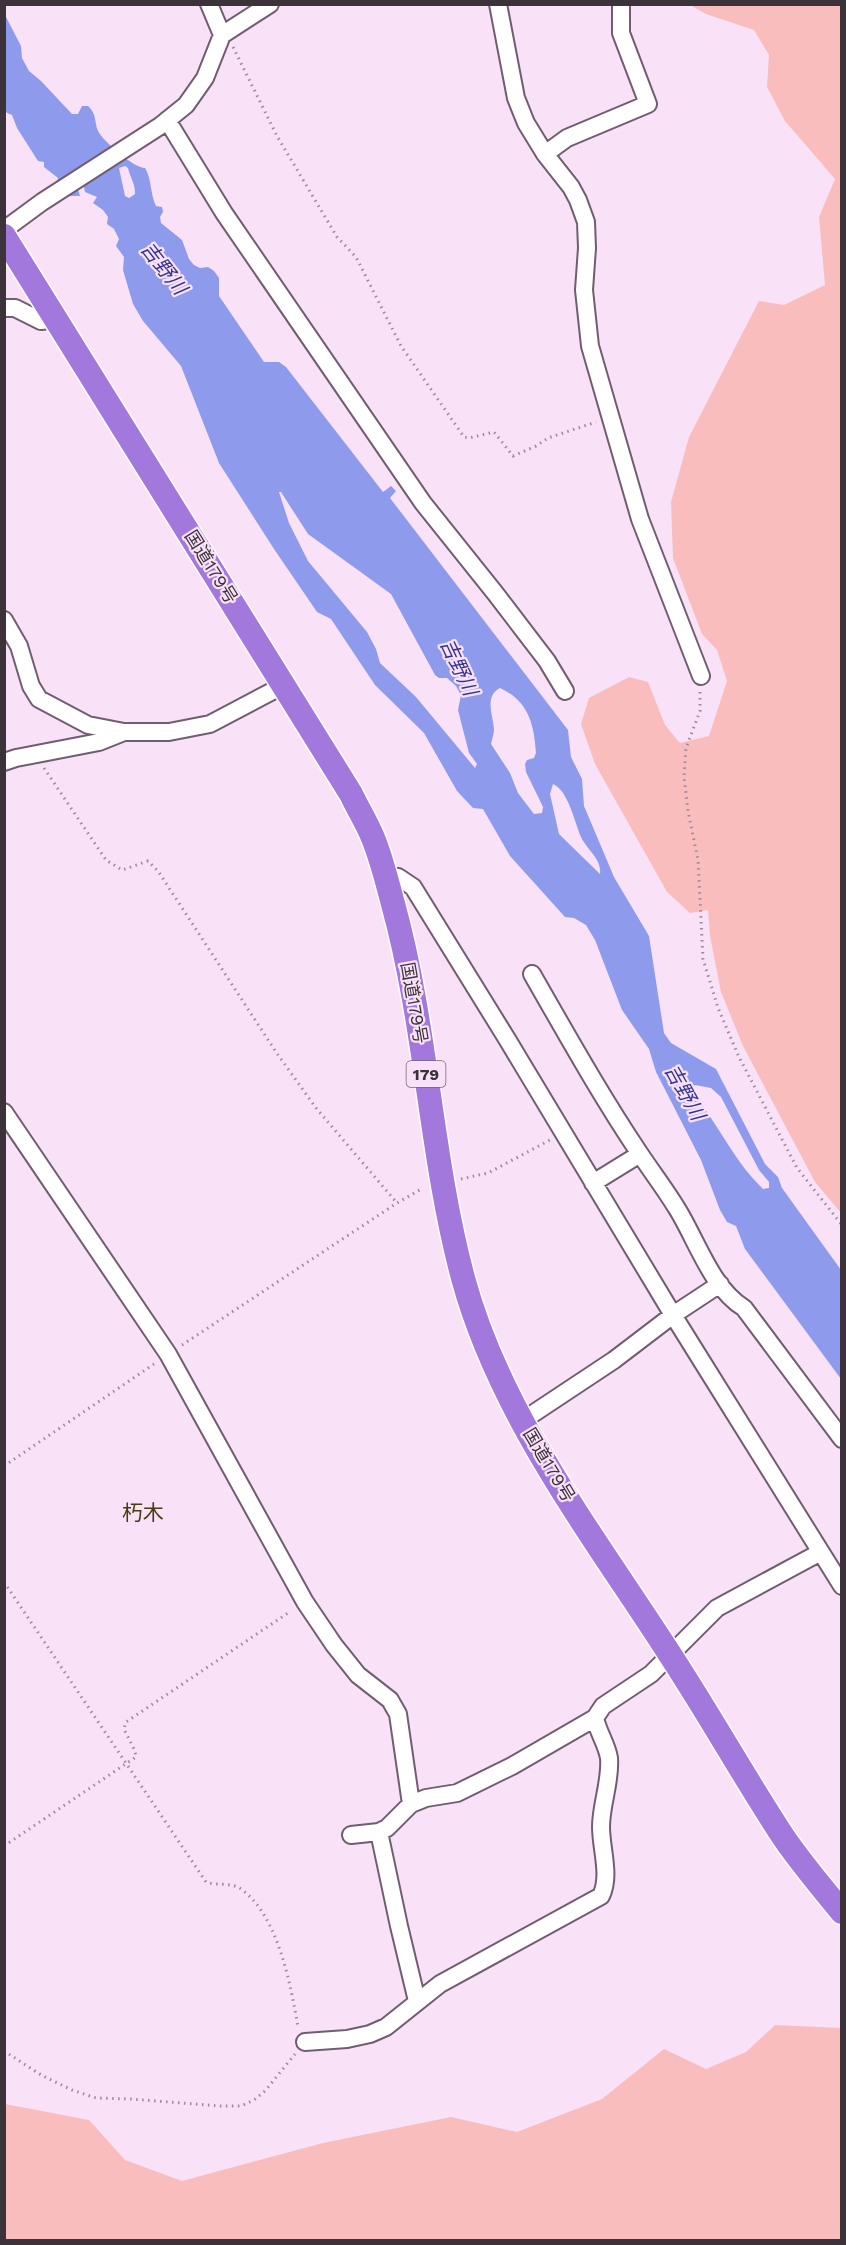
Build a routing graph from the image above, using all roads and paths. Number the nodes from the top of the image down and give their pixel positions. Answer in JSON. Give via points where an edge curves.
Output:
{"nodes":[{"id":1,"x":209,"y":4,"type":"edge"},
{"id":2,"x":270,"y":4,"type":"edge"},
{"id":3,"x":498,"y":4,"type":"edge"},
{"id":4,"x":621,"y":4,"type":"edge"},
{"id":5,"x":222,"y":35,"type":"junction"},
{"id":6,"x":164,"y":123,"type":"junction"},
{"id":7,"x":545,"y":154,"type":"junction"},
{"id":8,"x":4,"y":230,"type":"edge"},
{"id":9,"x":4,"y":236,"type":"edge"},
{"id":10,"x":4,"y":308,"type":"edge"},
{"id":11,"x":56,"y":319,"type":"junction"},
{"id":12,"x":612,"y":417,"type":"junction"},
{"id":13,"x":4,"y":620,"type":"edge"},
{"id":14,"x":701,"y":676,"type":"joint"},
{"id":15,"x":284,"y":685,"type":"junction"},
{"id":16,"x":566,"y":691,"type":"dead end"},
{"id":17,"x":124,"y":732,"type":"junction"},
{"id":18,"x":38,"y":754,"type":"junction"},
{"id":19,"x":4,"y":762,"type":"edge"},
{"id":20,"x":386,"y":876,"type":"junction"},
{"id":21,"x":532,"y":974,"type":"dead end"},
{"id":22,"x":4,"y":1112,"type":"edge"},
{"id":23,"x":563,"y":1133,"type":"junction"},
{"id":24,"x":640,"y":1154,"type":"junction"},
{"id":25,"x":443,"y":1182,"type":"junction"},
{"id":26,"x":593,"y":1183,"type":"junction"},
{"id":27,"x":397,"y":1203,"type":"junction"},
{"id":28,"x":842,"y":1225,"type":"edge"},
{"id":29,"x":720,"y":1284,"type":"junction"},
{"id":30,"x":673,"y":1315,"type":"junction"},
{"id":31,"x":168,"y":1354,"type":"junction"},
{"id":32,"x":522,"y":1421,"type":"junction"},
{"id":33,"x":842,"y":1439,"type":"edge"},
{"id":34,"x":4,"y":1466,"type":"edge"},
{"id":35,"x":819,"y":1553,"type":"junction"},
{"id":36,"x":4,"y":1582,"type":"edge"},
{"id":37,"x":842,"y":1586,"type":"edge"},
{"id":38,"x":305,"y":1602,"type":"junction"},
{"id":39,"x":671,"y":1655,"type":"junction"},
{"id":40,"x":595,"y":1718,"type":"junction"},
{"id":41,"x":126,"y":1765,"type":"junction"},
{"id":42,"x":411,"y":1804,"type":"junction"},
{"id":43,"x":379,"y":1832,"type":"junction"},
{"id":44,"x":351,"y":1835,"type":"dead end"},
{"id":45,"x":4,"y":1846,"type":"edge"},
{"id":46,"x":842,"y":1912,"type":"edge"},
{"id":47,"x":417,"y":2001,"type":"junction"},
{"id":48,"x":305,"y":2042,"type":"junction"},
{"id":49,"x":4,"y":2051,"type":"edge"}],
"edges":[{"from":1,"to":5,"type":"street"},
{"from":2,"to":5,"type":"street"},
{"from":3,"to":7,"type":"street","via":[[516,99],[525,123]]},
{"from":4,"to":7,"type":"street","via":[[621,33],[648,104],[567,138]]},
{"from":5,"to":6,"type":"street","via":[[205,78],[186,105]]},
{"from":5,"to":12,"type":"path","via":[[231,42],[277,136],[326,218],[356,257],[401,346],[464,437],[494,432],[513,456],[548,438]]},
{"from":6,"to":8,"type":"street"},
{"from":6,"to":16,"type":"street","via":[[423,503],[547,661]]},
{"from":7,"to":12,"type":"street","via":[[579,200],[586,222],[585,319]]},
{"from":9,"to":11,"type":"highway","name":"国道179号","number":"179"},
{"from":10,"to":11,"type":"street","via":[[15,308],[41,321]]},
{"from":11,"to":15,"type":"highway","name":"国道179号","number":"179"},
{"from":12,"to":14,"type":"street","via":[[640,519]]},
{"from":13,"to":17,"type":"street","via":[[19,646],[30,686],[39,699],[88,725]]},
{"from":14,"to":28,"type":"path","via":[[700,711],[686,748],[684,777],[698,860],[703,959],[717,1008],[739,1057],[797,1168]]},
{"from":15,"to":17,"type":"street","via":[[210,724],[169,732]]},
{"from":15,"to":20,"type":"highway","name":"国道179号","number":"179","via":[[351,794],[373,837]]},
{"from":17,"to":18,"type":"street","via":[[99,742]]},
{"from":18,"to":19,"type":"street"},
{"from":18,"to":27,"type":"path","via":[[51,780],[106,860],[122,870],[148,861],[158,871],[316,1108]]},
{"from":20,"to":23,"type":"street","via":[[398,877],[413,887]]},
{"from":20,"to":25,"type":"highway","name":"国道179号","number":"179","via":[[414,991]]},
{"from":21,"to":24,"type":"street"},
{"from":22,"to":31,"type":"street"},
{"from":23,"to":25,"type":"path","via":[[488,1173]]},
{"from":23,"to":26,"type":"street"},
{"from":24,"to":26,"type":"street"},
{"from":24,"to":29,"type":"street","via":[[677,1208]]},
{"from":25,"to":27,"type":"path"},
{"from":25,"to":32,"type":"highway","name":"国道179号","number":"179","via":[[472,1306],[499,1376]]},
{"from":26,"to":30,"type":"street"},
{"from":27,"to":31,"type":"path"},
{"from":29,"to":30,"type":"street"},
{"from":29,"to":33,"type":"street","via":[[744,1308]]},
{"from":30,"to":32,"type":"street"},
{"from":30,"to":35,"type":"street"},
{"from":31,"to":34,"type":"path"},
{"from":31,"to":38,"type":"street"},
{"from":32,"to":39,"type":"highway","name":"国道179号","number":"179"},
{"from":35,"to":37,"type":"street"},
{"from":35,"to":39,"type":"street","via":[[717,1608]]},
{"from":36,"to":41,"type":"path"},
{"from":38,"to":41,"type":"path","via":[[126,1722],[124,1729],[136,1757]]},
{"from":38,"to":42,"type":"street","via":[[358,1675],[390,1701],[398,1714]]},
{"from":39,"to":40,"type":"street","via":[[651,1674],[603,1706]]},
{"from":39,"to":46,"type":"highway","name":"国道179号","number":"179","via":[[785,1839]]},
{"from":40,"to":42,"type":"street","via":[[457,1793]]},
{"from":40,"to":47,"type":"street","via":[[608,1754],[609,1769],[602,1808],[606,1886],[601,1896],[450,1978]]},
{"from":41,"to":45,"type":"path"},
{"from":41,"to":48,"type":"path","via":[[206,1882],[241,1889],[261,1911],[277,1941],[300,2036]]},
{"from":42,"to":43,"type":"street"},
{"from":43,"to":44,"type":"street"},
{"from":43,"to":47,"type":"street"},
{"from":47,"to":48,"type":"street","via":[[370,2034]]},
{"from":48,"to":49,"type":"path","via":[[264,2091],[241,2106],[96,2098],[41,2075]]}]}
